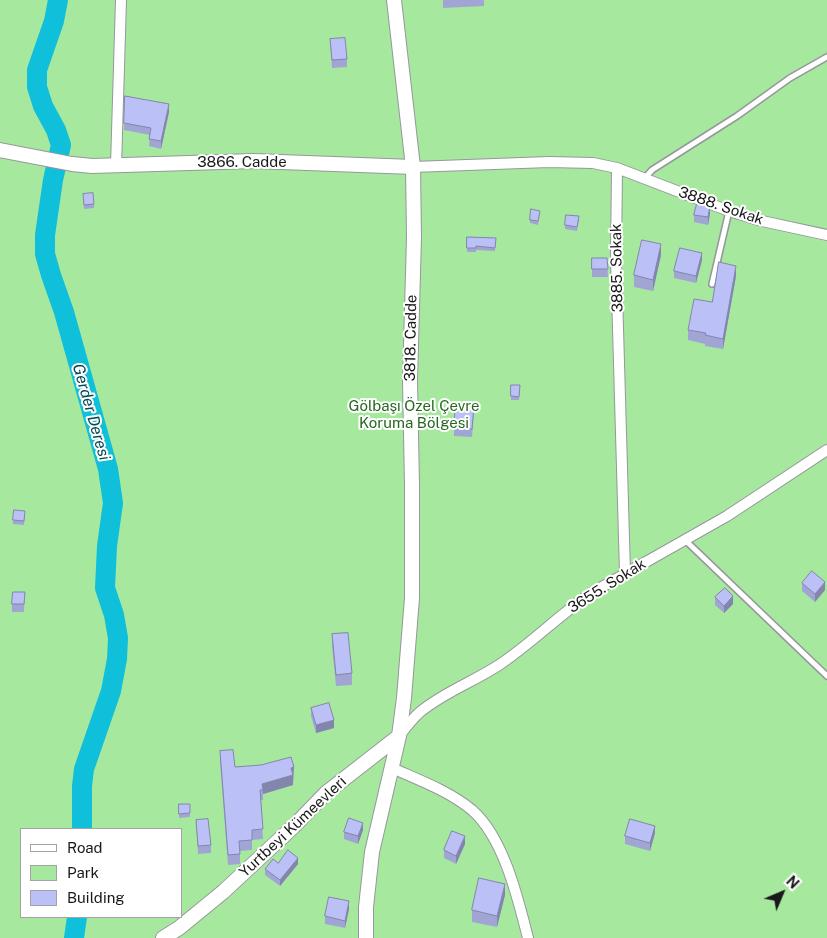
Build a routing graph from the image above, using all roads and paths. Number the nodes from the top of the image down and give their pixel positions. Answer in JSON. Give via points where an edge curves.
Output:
{"nodes":[{"id":1,"x":121,"y":0,"type":"edge"},
{"id":2,"x":394,"y":0,"type":"edge"},
{"id":3,"x":827,"y":57,"type":"edge"},
{"id":4,"x":0,"y":150,"type":"edge"},
{"id":5,"x":116,"y":166,"type":"junction"},
{"id":6,"x":413,"y":167,"type":"junction"},
{"id":7,"x":617,"y":168,"type":"junction"},
{"id":8,"x":644,"y":178,"type":"junction"},
{"id":9,"x":729,"y":211,"type":"junction"},
{"id":10,"x":827,"y":235,"type":"edge"},
{"id":11,"x":712,"y":284,"type":"dead end"},
{"id":12,"x":827,"y":450,"type":"edge"},
{"id":13,"x":685,"y":540,"type":"junction"},
{"id":14,"x":625,"y":573,"type":"junction"},
{"id":15,"x":827,"y":676,"type":"edge"},
{"id":16,"x":399,"y":736,"type":"junction"},
{"id":17,"x":392,"y":768,"type":"junction"},
{"id":18,"x":163,"y":938,"type":"edge"},
{"id":19,"x":366,"y":938,"type":"edge"},
{"id":20,"x":528,"y":938,"type":"edge"}],
"edges":[{"from":1,"to":5,"type":"street"},
{"from":2,"to":6,"type":"street","name":"3818. Cadde"},
{"from":3,"to":8,"type":"lane","via":[[790,78]]},
{"from":4,"to":5,"type":"street","name":"3866. Cadde","via":[[72,164]]},
{"from":5,"to":6,"type":"street","name":"3866. Cadde","via":[[254,161]]},
{"from":6,"to":7,"type":"street","via":[[549,162],[593,163]]},
{"from":6,"to":16,"type":"street","name":"3818. Cadde","via":[[410,381],[412,598]]},
{"from":7,"to":8,"type":"street","name":"3888. Sokak"},
{"from":7,"to":14,"type":"street","name":"3885. Sokak","via":[[616,258]]},
{"from":8,"to":9,"type":"street","name":"3888. Sokak"},
{"from":9,"to":10,"type":"street","name":"3888. Sokak"},
{"from":9,"to":11,"type":"lane"},
{"from":12,"to":13,"type":"street","name":"3655. Sokak"},
{"from":13,"to":14,"type":"street","name":"3655. Sokak"},
{"from":13,"to":15,"type":"lane"},
{"from":14,"to":16,"type":"street","name":"3655. Sokak","via":[[576,603],[498,666],[427,707]]},
{"from":16,"to":17,"type":"street"},
{"from":16,"to":18,"type":"street","name":"Yurtbeyi Kümeevleri","via":[[326,793],[223,892]]},
{"from":17,"to":19,"type":"street","via":[[372,852]]},
{"from":17,"to":20,"type":"street","via":[[445,792],[485,824],[514,888]]}]}
